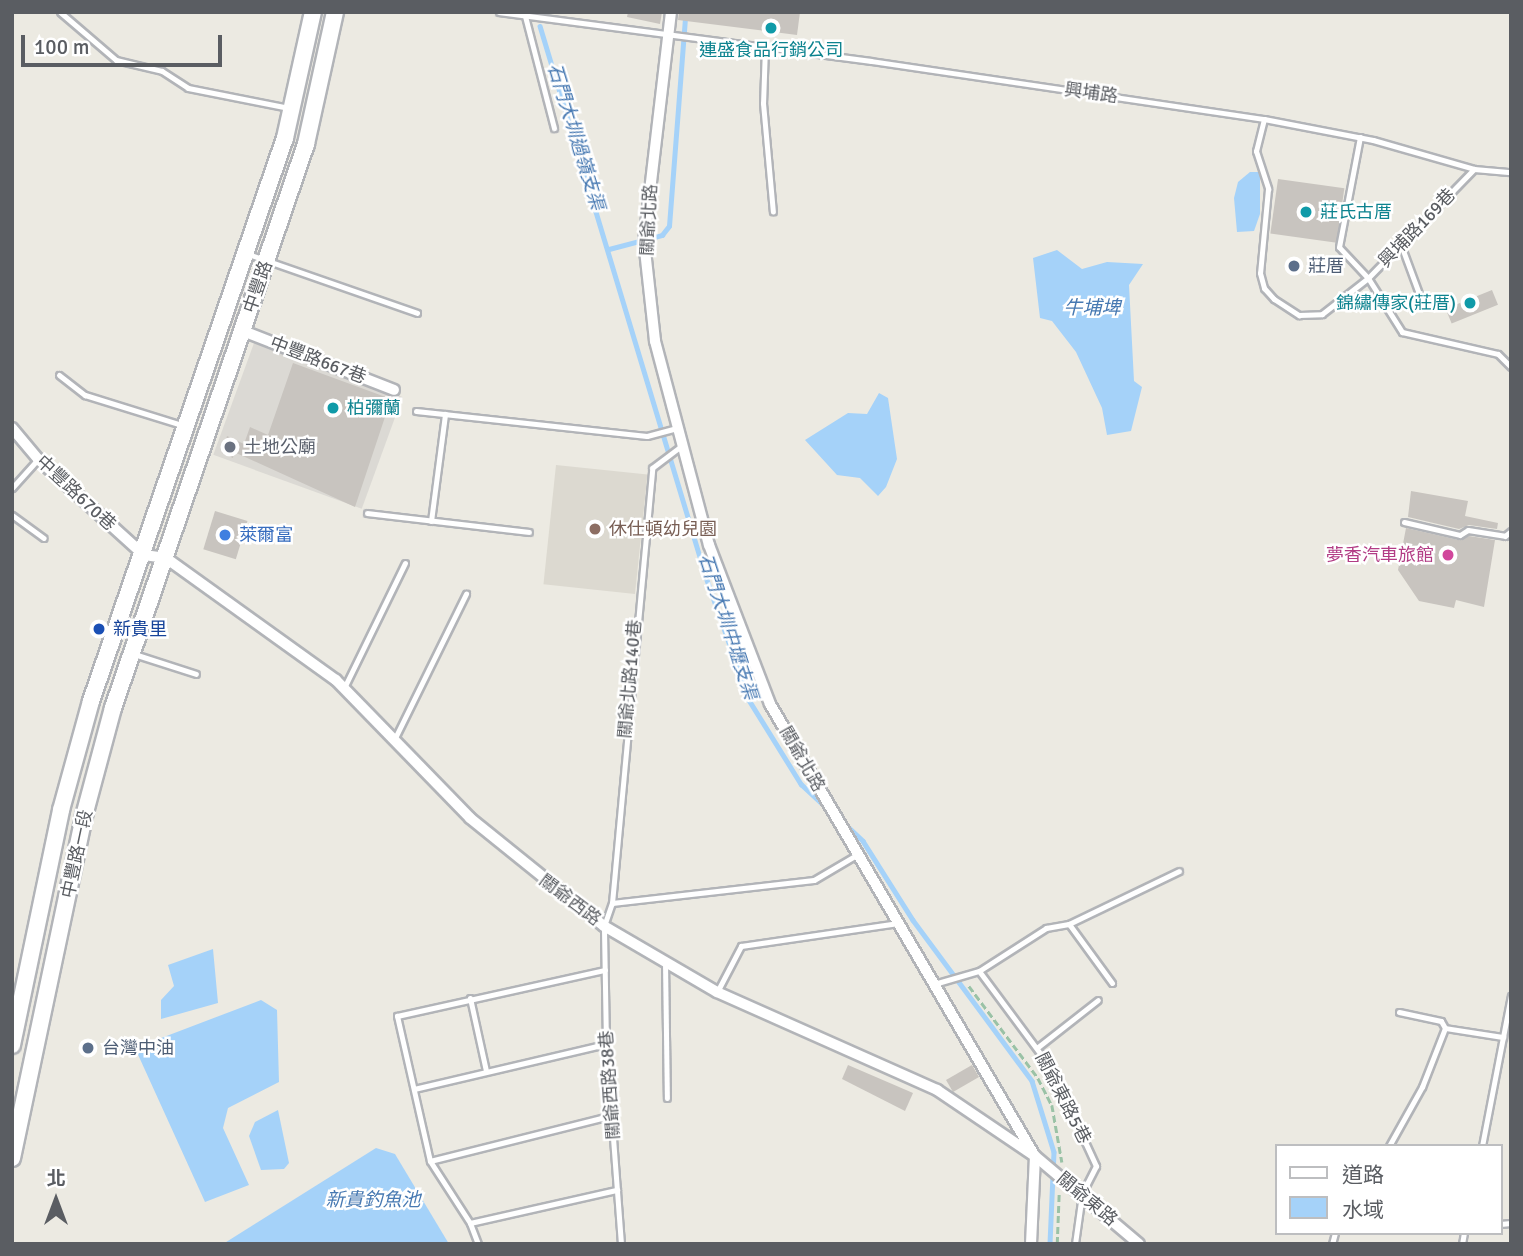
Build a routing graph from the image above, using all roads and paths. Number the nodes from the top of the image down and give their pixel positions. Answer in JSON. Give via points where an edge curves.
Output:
{"nodes":[{"id":1,"x":60,"y":12,"type":"edge"},
{"id":2,"x":313,"y":12,"type":"edge"},
{"id":3,"x":335,"y":12,"type":"edge"},
{"id":4,"x":499,"y":12,"type":"edge"},
{"id":5,"x":671,"y":12,"type":"edge"},
{"id":6,"x":524,"y":16,"type":"junction"},
{"id":7,"x":667,"y":34,"type":"junction"},
{"id":8,"x":765,"y":47,"type":"junction"},
{"id":9,"x":293,"y":108,"type":"junction"},
{"id":10,"x":1264,"y":119,"type":"junction"},
{"id":11,"x":554,"y":128,"type":"dead end"},
{"id":12,"x":1360,"y":137,"type":"junction"},
{"id":13,"x":1475,"y":169,"type":"junction"},
{"id":14,"x":1511,"y":172,"type":"edge"},
{"id":15,"x":772,"y":212,"type":"dead end"},
{"id":16,"x":1401,"y":246,"type":"junction"},
{"id":17,"x":246,"y":253,"type":"junction"},
{"id":18,"x":267,"y":260,"type":"junction"},
{"id":19,"x":1368,"y":278,"type":"junction"},
{"id":20,"x":1421,"y":299,"type":"dead end"},
{"id":21,"x":417,"y":313,"type":"dead end"},
{"id":22,"x":243,"y":331,"type":"junction"},
{"id":23,"x":1511,"y":366,"type":"edge"},
{"id":24,"x":59,"y":375,"type":"dead end"},
{"id":25,"x":394,"y":390,"type":"dead end"},
{"id":26,"x":416,"y":411,"type":"dead end"},
{"id":27,"x":445,"y":414,"type":"junction"},
{"id":28,"x":187,"y":427,"type":"junction"},
{"id":29,"x":12,"y":428,"type":"edge"},
{"id":30,"x":677,"y":428,"type":"junction"},
{"id":31,"x":682,"y":445,"type":"junction"},
{"id":32,"x":38,"y":459,"type":"junction"},
{"id":33,"x":12,"y":488,"type":"edge"},
{"id":34,"x":367,"y":513,"type":"dead end"},
{"id":35,"x":12,"y":515,"type":"edge"},
{"id":36,"x":431,"y":521,"type":"junction"},
{"id":37,"x":1404,"y":522,"type":"dead end"},
{"id":38,"x":1511,"y":531,"type":"edge"},
{"id":39,"x":529,"y":532,"type":"dead end"},
{"id":40,"x":44,"y":538,"type":"dead end"},
{"id":41,"x":144,"y":555,"type":"junction"},
{"id":42,"x":166,"y":558,"type":"junction"},
{"id":43,"x":405,"y":563,"type":"dead end"},
{"id":44,"x":466,"y":594,"type":"dead end"},
{"id":45,"x":134,"y":654,"type":"junction"},
{"id":46,"x":195,"y":674,"type":"dead end"},
{"id":47,"x":344,"y":688,"type":"junction"},
{"id":48,"x":395,"y":738,"type":"junction"},
{"id":49,"x":858,"y":854,"type":"junction"},
{"id":50,"x":1179,"y":871,"type":"dead end"},
{"id":51,"x":612,"y":904,"type":"junction"},
{"id":52,"x":900,"y":923,"type":"junction"},
{"id":53,"x":1069,"y":924,"type":"junction"},
{"id":54,"x":604,"y":926,"type":"junction"},
{"id":55,"x":665,"y":961,"type":"junction"},
{"id":56,"x":605,"y":970,"type":"junction"},
{"id":57,"x":979,"y":971,"type":"junction"},
{"id":58,"x":1112,"y":983,"type":"dead end"},
{"id":59,"x":934,"y":985,"type":"junction"},
{"id":60,"x":969,"y":986,"type":"dead end"},
{"id":61,"x":717,"y":992,"type":"junction"},
{"id":62,"x":1511,"y":996,"type":"edge"},
{"id":63,"x":470,"y":998,"type":"junction"},
{"id":64,"x":1098,"y":1000,"type":"dead end"},
{"id":65,"x":1399,"y":1012,"type":"dead end"},
{"id":66,"x":1445,"y":1028,"type":"junction"},
{"id":67,"x":1503,"y":1037,"type":"junction"},
{"id":68,"x":606,"y":1044,"type":"junction"},
{"id":69,"x":12,"y":1045,"type":"edge"},
{"id":70,"x":1038,"y":1047,"type":"junction"},
{"id":71,"x":486,"y":1071,"type":"junction"},
{"id":72,"x":414,"y":1089,"type":"junction"},
{"id":73,"x":667,"y":1098,"type":"dead end"},
{"id":74,"x":613,"y":1115,"type":"junction"},
{"id":75,"x":1390,"y":1144,"type":"edge"},
{"id":76,"x":1482,"y":1144,"type":"edge"},
{"id":77,"x":13,"y":1150,"type":"edge"},
{"id":78,"x":1035,"y":1156,"type":"junction"},
{"id":79,"x":430,"y":1161,"type":"junction"},
{"id":80,"x":1062,"y":1165,"type":"dead end"},
{"id":81,"x":1059,"y":1182,"type":"dead end"},
{"id":82,"x":617,"y":1190,"type":"junction"},
{"id":83,"x":1082,"y":1194,"type":"junction"},
{"id":84,"x":470,"y":1223,"type":"junction"},
{"id":85,"x":478,"y":1244,"type":"edge"},
{"id":86,"x":621,"y":1244,"type":"edge"},
{"id":87,"x":1031,"y":1244,"type":"edge"},
{"id":88,"x":1057,"y":1244,"type":"edge"},
{"id":89,"x":1074,"y":1244,"type":"edge"},
{"id":90,"x":1139,"y":1244,"type":"edge"}],
"edges":[{"from":1,"to":9,"type":"lane","via":[[116,60],[162,71],[188,88]]},
{"from":2,"to":9,"type":"main road","name":"中豐路"},
{"from":3,"to":18,"type":"main road","name":"中豐路","via":[[306,144]]},
{"from":4,"to":6,"type":"lane","name":"興埔路"},
{"from":5,"to":7,"type":"street","name":"關爺北路"},
{"from":6,"to":7,"type":"lane","name":"興埔路"},
{"from":6,"to":11,"type":"lane"},
{"from":7,"to":8,"type":"lane","name":"興埔路"},
{"from":7,"to":30,"type":"street","name":"關爺北路","via":[[643,241],[654,341]]},
{"from":8,"to":10,"type":"lane","name":"興埔路"},
{"from":8,"to":15,"type":"lane","via":[[762,103]]},
{"from":9,"to":17,"type":"main road","name":"中豐路"},
{"from":10,"to":12,"type":"lane","name":"興埔路"},
{"from":10,"to":19,"type":"lane","via":[[1256,151],[1268,189],[1260,273],[1264,288],[1300,315],[1322,314]]},
{"from":12,"to":13,"type":"lane","name":"興埔路"},
{"from":12,"to":19,"type":"lane","via":[[1339,247]]},
{"from":13,"to":14,"type":"lane","name":"興埔路"},
{"from":13,"to":16,"type":"lane","name":"興埔路169巷"},
{"from":16,"to":19,"type":"lane","name":"興埔路169巷"},
{"from":16,"to":20,"type":"lane"},
{"from":17,"to":18,"type":"lane"},
{"from":17,"to":28,"type":"main road","name":"中豐路"},
{"from":18,"to":21,"type":"lane"},
{"from":18,"to":22,"type":"main road","name":"中豐路"},
{"from":19,"to":23,"type":"lane","name":"興埔路169巷","via":[[1402,332],[1498,354]]},
{"from":22,"to":25,"type":"street","name":"中豐路667巷"},
{"from":22,"to":42,"type":"main road","name":"中豐路"},
{"from":24,"to":28,"type":"lane","via":[[85,395]]},
{"from":26,"to":27,"type":"lane"},
{"from":27,"to":30,"type":"lane","via":[[647,436]]},
{"from":27,"to":36,"type":"lane"},
{"from":28,"to":41,"type":"main road","name":"中豐路"},
{"from":29,"to":32,"type":"street","name":"中豐路670巷"},
{"from":30,"to":31,"type":"street","name":"關爺北路"},
{"from":31,"to":49,"type":"street","name":"關爺北路","via":[[709,545],[770,704]]},
{"from":31,"to":51,"type":"lane","name":"關爺北路140巷","via":[[652,468]]},
{"from":32,"to":33,"type":"lane"},
{"from":32,"to":41,"type":"street","name":"中豐路670巷"},
{"from":34,"to":36,"type":"lane"},
{"from":35,"to":40,"type":"lane"},
{"from":36,"to":39,"type":"lane"},
{"from":37,"to":38,"type":"lane","via":[[1460,535],[1468,530],[1505,536]]},
{"from":41,"to":42,"type":"street"},
{"from":41,"to":69,"type":"main road","name":"中豐路一段","via":[[90,701],[61,810]]},
{"from":42,"to":45,"type":"main road","name":"中豐路一段"},
{"from":42,"to":47,"type":"street","name":"關爺西路"},
{"from":43,"to":47,"type":"lane"},
{"from":44,"to":48,"type":"lane"},
{"from":45,"to":46,"type":"lane"},
{"from":45,"to":77,"type":"main road","name":"中豐路一段","via":[[113,708],[84,816]]},
{"from":47,"to":48,"type":"street","name":"關爺西路"},
{"from":48,"to":54,"type":"street","name":"關爺西路","via":[[470,818]]},
{"from":49,"to":51,"type":"lane","via":[[814,880]]},
{"from":49,"to":52,"type":"street","name":"關爺北路"},
{"from":50,"to":53,"type":"lane"},
{"from":51,"to":54,"type":"lane","name":"關爺北路140巷"},
{"from":52,"to":59,"type":"street","name":"關爺北路"},
{"from":52,"to":61,"type":"lane","via":[[741,946]]},
{"from":53,"to":57,"type":"lane","via":[[1046,928]]},
{"from":53,"to":58,"type":"lane"},
{"from":54,"to":55,"type":"street","name":"關爺西路"},
{"from":54,"to":56,"type":"lane","name":"關爺西路38巷"},
{"from":55,"to":61,"type":"street","name":"關爺西路"},
{"from":55,"to":73,"type":"lane"},
{"from":56,"to":63,"type":"lane"},
{"from":56,"to":68,"type":"lane","name":"關爺西路38巷"},
{"from":57,"to":59,"type":"lane"},
{"from":57,"to":70,"type":"lane","name":"關爺東路5巷"},
{"from":59,"to":78,"type":"street","name":"關爺北路"},
{"from":60,"to":80,"type":"path","via":[[1038,1078],[1052,1105]]},
{"from":61,"to":78,"type":"street","name":"關爺西路","via":[[937,1090]]},
{"from":62,"to":67,"type":"lane"},
{"from":63,"to":71,"type":"lane"},
{"from":63,"to":72,"type":"lane","via":[[397,1016]]},
{"from":64,"to":70,"type":"lane"},
{"from":65,"to":66,"type":"lane","via":[[1441,1021]]},
{"from":66,"to":67,"type":"lane"},
{"from":66,"to":75,"type":"lane","via":[[1422,1087]]},
{"from":67,"to":76,"type":"lane"},
{"from":68,"to":71,"type":"lane"},
{"from":68,"to":74,"type":"lane","name":"關爺西路38巷"},
{"from":70,"to":83,"type":"lane","name":"關爺東路5巷","via":[[1096,1166]]},
{"from":71,"to":72,"type":"lane"},
{"from":72,"to":79,"type":"lane"},
{"from":74,"to":79,"type":"lane"},
{"from":74,"to":82,"type":"lane","name":"關爺西路38巷"},
{"from":78,"to":83,"type":"street","name":"關爺東路"},
{"from":78,"to":87,"type":"street"},
{"from":79,"to":84,"type":"lane"},
{"from":81,"to":88,"type":"path"},
{"from":82,"to":84,"type":"lane"},
{"from":82,"to":86,"type":"lane","name":"關爺西路38巷"},
{"from":83,"to":89,"type":"lane","name":"關爺東路5巷"},
{"from":83,"to":90,"type":"street","name":"關爺東路"},
{"from":84,"to":85,"type":"lane"}]}
